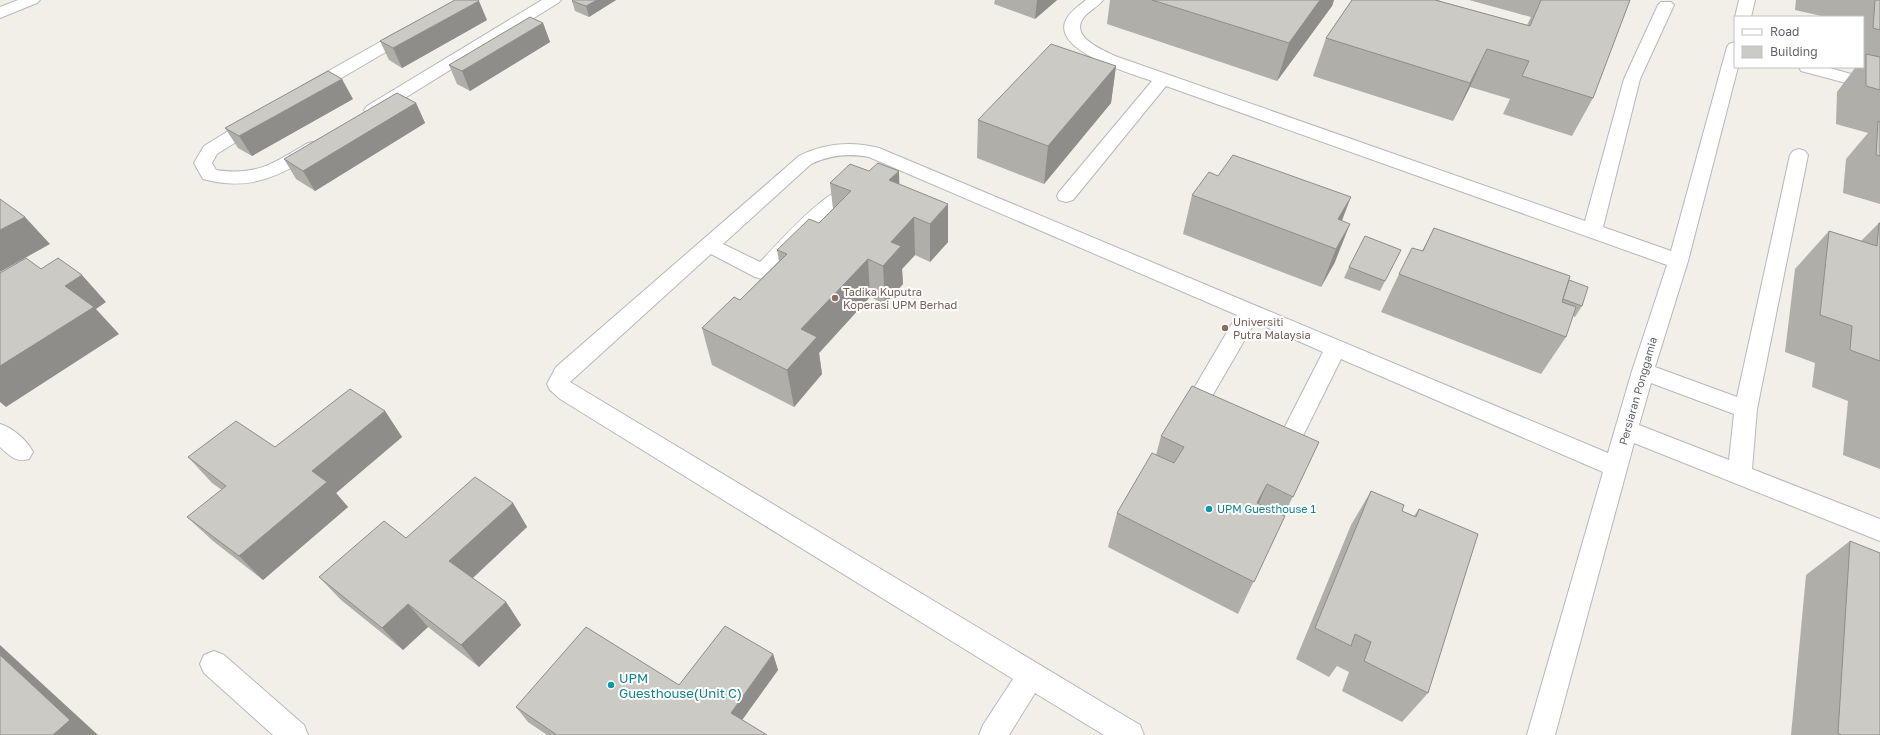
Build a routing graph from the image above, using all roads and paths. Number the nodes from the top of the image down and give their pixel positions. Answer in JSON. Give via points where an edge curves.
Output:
{"nodes":[{"id":1,"x":32,"y":0,"type":"edge"},
{"id":2,"x":553,"y":0,"type":"edge"},
{"id":3,"x":1094,"y":0,"type":"edge"},
{"id":4,"x":1748,"y":0,"type":"edge"},
{"id":5,"x":1666,"y":5,"type":"dead end"},
{"id":6,"x":0,"y":13,"type":"edge"},
{"id":7,"x":1743,"y":16,"type":"edge"},
{"id":8,"x":423,"y":24,"type":"edge"},
{"id":9,"x":1734,"y":51,"type":"edge"},
{"id":10,"x":1811,"y":68,"type":"edge"},
{"id":11,"x":1162,"y":80,"type":"junction"},
{"id":12,"x":1880,"y":87,"type":"edge"},
{"id":13,"x":295,"y":97,"type":"edge"},
{"id":14,"x":269,"y":113,"type":"edge"},
{"id":15,"x":359,"y":119,"type":"edge"},
{"id":16,"x":326,"y":139,"type":"edge"},
{"id":17,"x":1799,"y":155,"type":"dead end"},
{"id":18,"x":887,"y":172,"type":"junction"},
{"id":19,"x":1066,"y":196,"type":"dead end"},
{"id":20,"x":1592,"y":230,"type":"junction"},
{"id":21,"x":709,"y":245,"type":"junction"},
{"id":22,"x":1678,"y":261,"type":"junction"},
{"id":23,"x":1250,"y":312,"type":"junction"},
{"id":24,"x":1335,"y":348,"type":"junction"},
{"id":25,"x":1643,"y":371,"type":"junction"},
{"id":26,"x":1746,"y":409,"type":"junction"},
{"id":27,"x":1212,"y":422,"type":"edge"},
{"id":28,"x":1626,"y":430,"type":"junction"},
{"id":29,"x":0,"y":433,"type":"edge"},
{"id":30,"x":1262,"y":444,"type":"edge"},
{"id":31,"x":21,"y":452,"type":"dead end"},
{"id":32,"x":1616,"y":467,"type":"junction"},
{"id":33,"x":1740,"y":474,"type":"junction"},
{"id":34,"x":1880,"y":530,"type":"edge"},
{"id":35,"x":214,"y":664,"type":"dead end"},
{"id":36,"x":1031,"y":675,"type":"junction"},
{"id":37,"x":294,"y":735,"type":"edge"},
{"id":38,"x":993,"y":735,"type":"edge"},
{"id":39,"x":1130,"y":735,"type":"edge"},
{"id":40,"x":1541,"y":735,"type":"edge"}],
"edges":[{"from":1,"to":6,"type":"street"},
{"from":2,"to":15,"type":"street"},
{"from":3,"to":11,"type":"street","via":[[1074,20],[1073,31],[1078,43],[1109,60]]},
{"from":4,"to":7,"type":"street"},
{"from":5,"to":20,"type":"street","via":[[1632,79]]},
{"from":8,"to":13,"type":"street"},
{"from":9,"to":22,"type":"street","name":"Persiaran Ponggamia"},
{"from":10,"to":12,"type":"street"},
{"from":11,"to":19,"type":"street"},
{"from":11,"to":20,"type":"street"},
{"from":14,"to":16,"type":"street","via":[[210,150],[202,163],[210,175],[251,179],[272,172]]},
{"from":17,"to":26,"type":"street"},
{"from":18,"to":21,"type":"street","via":[[828,204],[762,272]]},
{"from":18,"to":21,"type":"street","via":[[873,152],[837,149],[814,155],[805,160]]},
{"from":18,"to":23,"type":"street"},
{"from":20,"to":22,"type":"street"},
{"from":21,"to":36,"type":"street","via":[[564,373],[558,384],[574,397]]},
{"from":22,"to":25,"type":"street","name":"Persiaran Ponggamia"},
{"from":23,"to":24,"type":"street"},
{"from":23,"to":27,"type":"street","via":[[1191,413]]},
{"from":24,"to":30,"type":"street","via":[[1284,453]]},
{"from":24,"to":32,"type":"street"},
{"from":25,"to":26,"type":"street"},
{"from":25,"to":28,"type":"street","name":"Persiaran Ponggamia"},
{"from":26,"to":33,"type":"street"},
{"from":28,"to":32,"type":"street","name":"Persiaran Ponggamia"},
{"from":28,"to":33,"type":"street"},
{"from":29,"to":31,"type":"street"},
{"from":32,"to":40,"type":"street","name":"Persiaran Ponggamia"},
{"from":33,"to":34,"type":"street"},
{"from":35,"to":37,"type":"street"},
{"from":36,"to":38,"type":"street"},
{"from":36,"to":39,"type":"street"}]}
